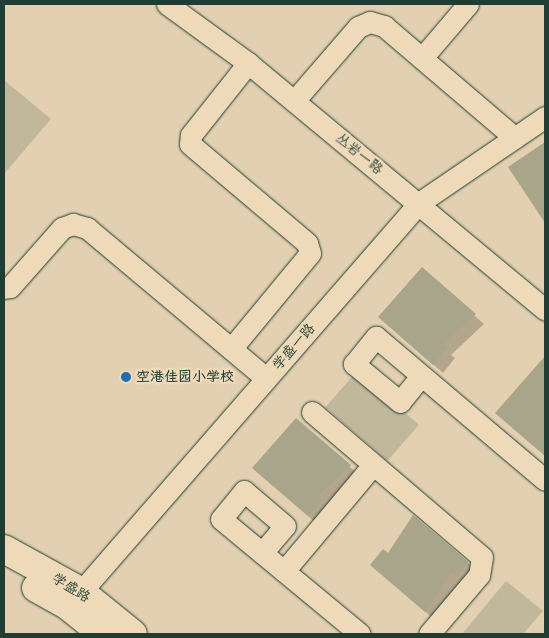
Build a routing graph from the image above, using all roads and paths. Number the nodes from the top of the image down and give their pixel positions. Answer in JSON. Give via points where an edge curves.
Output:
{"nodes":[{"id":1,"x":168,"y":4,"type":"edge"},
{"id":2,"x":468,"y":4,"type":"edge"},
{"id":3,"x":422,"y":58,"type":"junction"},
{"id":4,"x":248,"y":63,"type":"junction"},
{"id":5,"x":294,"y":101,"type":"junction"},
{"id":6,"x":545,"y":117,"type":"edge"},
{"id":7,"x":515,"y":138,"type":"junction"},
{"id":8,"x":419,"y":204,"type":"junction"},
{"id":9,"x":4,"y":288,"type":"edge"},
{"id":10,"x":545,"y":310,"type":"edge"},
{"id":11,"x":231,"y":349,"type":"junction"},
{"id":12,"x":421,"y":376,"type":"dead end"},
{"id":13,"x":266,"y":378,"type":"junction"},
{"id":14,"x":312,"y":412,"type":"dead end"},
{"id":15,"x":374,"y":465,"type":"junction"},
{"id":16,"x":545,"y":480,"type":"edge"},
{"id":17,"x":4,"y":549,"type":"edge"},
{"id":18,"x":262,"y":553,"type":"dead end"},
{"id":19,"x":4,"y":571,"type":"edge"},
{"id":20,"x":284,"y":572,"type":"junction"},
{"id":21,"x":74,"y":598,"type":"junction"},
{"id":22,"x":103,"y":634,"type":"edge"},
{"id":23,"x":133,"y":634,"type":"edge"},
{"id":24,"x":360,"y":634,"type":"edge"},
{"id":25,"x":429,"y":634,"type":"edge"}],
"edges":[{"from":1,"to":4,"type":"street","name":"丛岩一路"},
{"from":2,"to":3,"type":"street"},
{"from":3,"to":5,"type":"street","via":[[384,26],[370,22],[358,27]]},
{"from":3,"to":7,"type":"street"},
{"from":4,"to":5,"type":"street","name":"丛岩一路"},
{"from":4,"to":11,"type":"street","via":[[192,135],[190,144],[308,243],[310,252]]},
{"from":5,"to":8,"type":"street","name":"丛岩一路"},
{"from":6,"to":7,"type":"street","name":"学盛一路"},
{"from":7,"to":8,"type":"street","name":"学盛一路"},
{"from":8,"to":10,"type":"street","name":"丛岩一路"},
{"from":8,"to":13,"type":"street","name":"学盛一路"},
{"from":9,"to":11,"type":"street","via":[[10,287],[62,228],[73,224],[87,228]]},
{"from":11,"to":13,"type":"street"},
{"from":12,"to":16,"type":"street"},
{"from":13,"to":21,"type":"street","name":"学盛一路"},
{"from":14,"to":15,"type":"street"},
{"from":15,"to":20,"type":"street"},
{"from":15,"to":25,"type":"street","via":[[482,557],[480,575]]},
{"from":17,"to":21,"type":"main road","name":"学盛路"},
{"from":18,"to":20,"type":"street"},
{"from":19,"to":21,"type":"main road","name":"学盛路"},
{"from":20,"to":24,"type":"street"},
{"from":21,"to":22,"type":"main road","name":"学盛路"},
{"from":21,"to":23,"type":"main road","name":"学盛路"}]}
